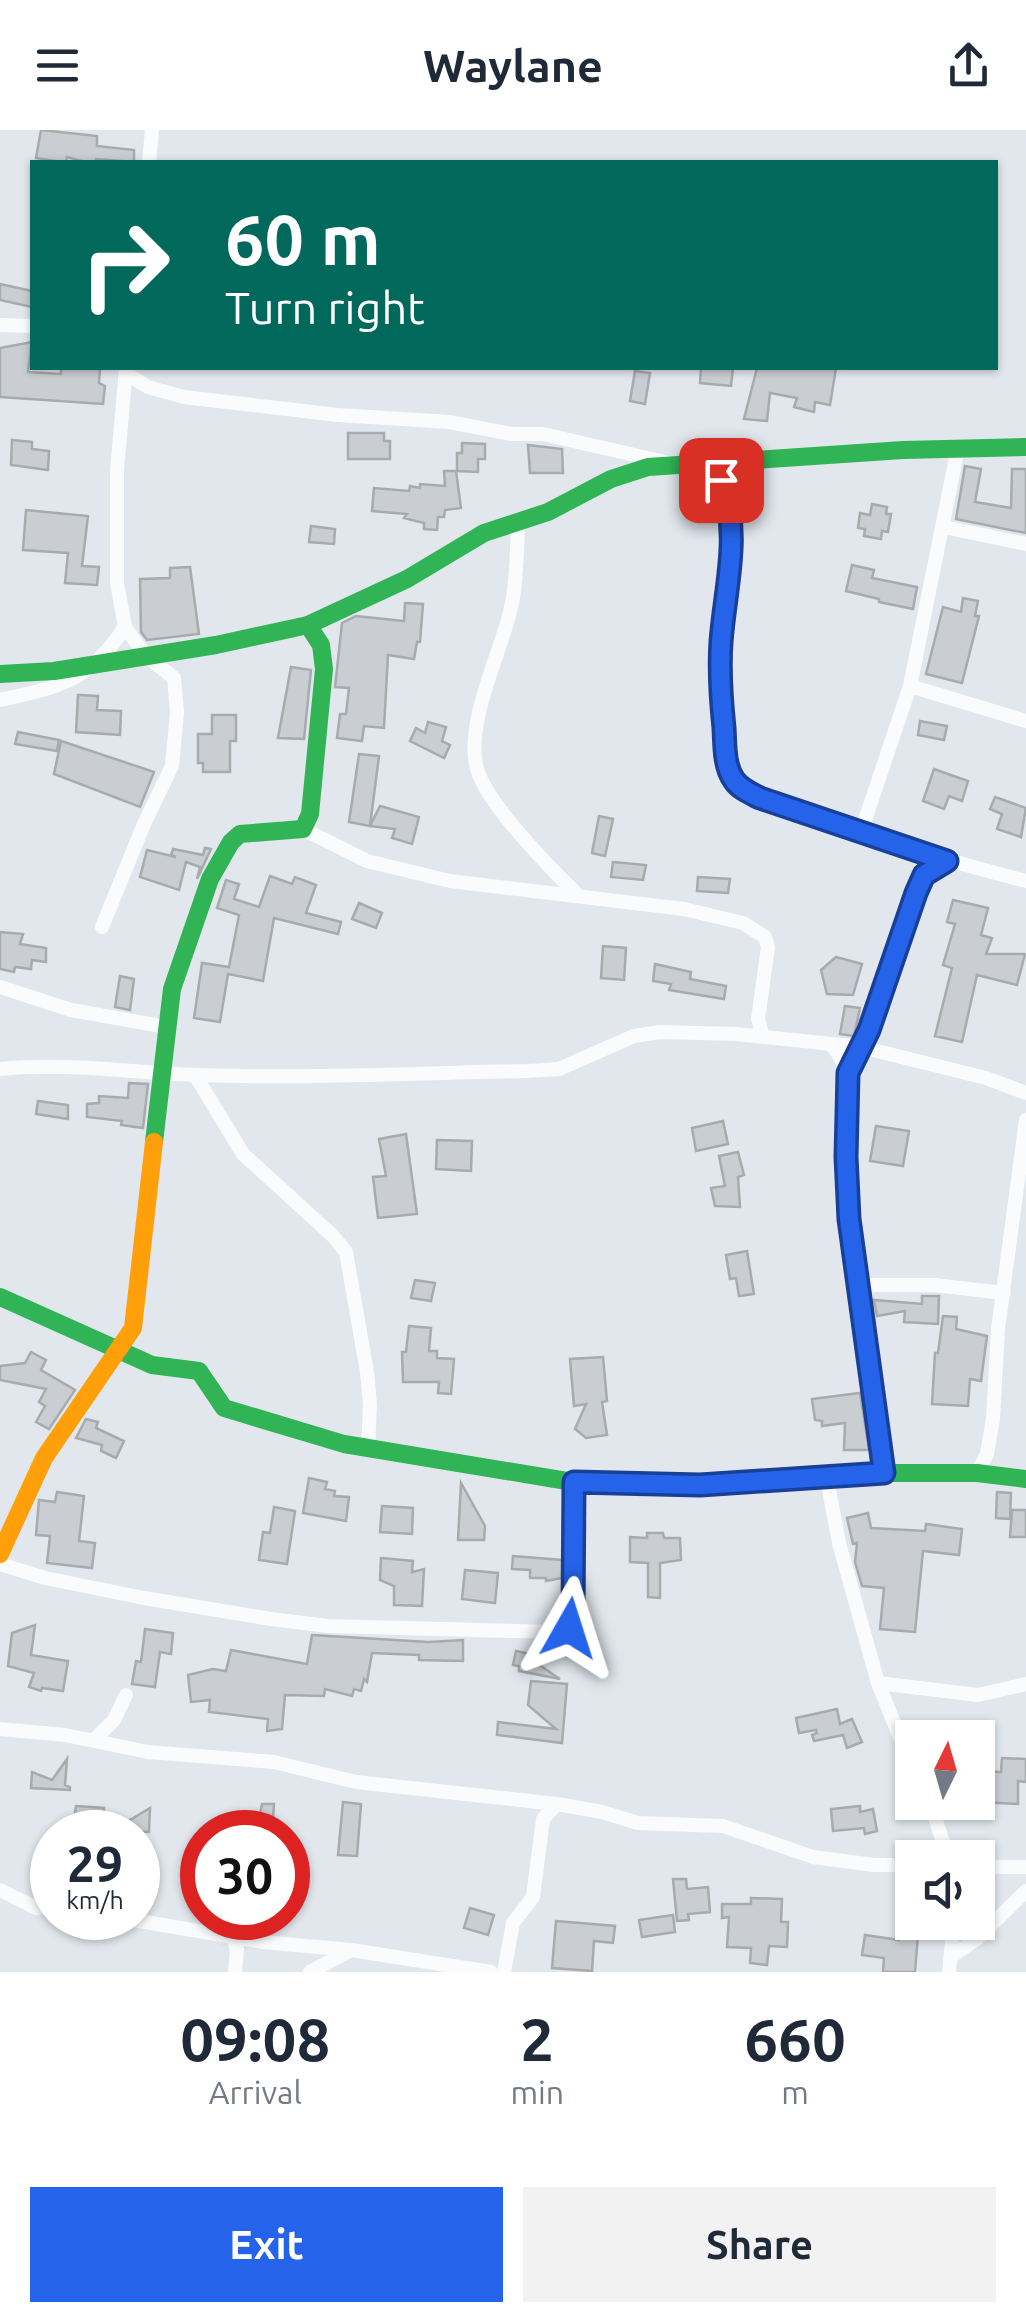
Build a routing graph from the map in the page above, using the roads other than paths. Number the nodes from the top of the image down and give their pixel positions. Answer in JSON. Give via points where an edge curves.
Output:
{"nodes":[{"id":1,"x":152,"y":130,"type":"edge"},
{"id":2,"x":150,"y":160,"type":"edge"},
{"id":3,"x":0,"y":325,"type":"edge"},
{"id":4,"x":30,"y":326,"type":"edge"},
{"id":5,"x":126,"y":371,"type":"edge"},
{"id":6,"x":1026,"y":447,"type":"edge"},
{"id":7,"x":958,"y":448,"type":"junction"},
{"id":8,"x":711,"y":463,"type":"junction"},
{"id":9,"x":672,"y":464,"type":"junction"},
{"id":10,"x":518,"y":522,"type":"junction"},
{"id":11,"x":944,"y":527,"type":"junction"},
{"id":12,"x":1026,"y":544,"type":"edge"},
{"id":13,"x":308,"y":625,"type":"junction"},
{"id":14,"x":124,"y":627,"type":"junction"},
{"id":15,"x":146,"y":655,"type":"junction"},
{"id":16,"x":93,"y":663,"type":"junction"},
{"id":17,"x":0,"y":674,"type":"edge"},
{"id":18,"x":910,"y":686,"type":"junction"},
{"id":19,"x":0,"y":700,"type":"edge"},
{"id":20,"x":1026,"y":721,"type":"edge"},
{"id":21,"x":302,"y":829,"type":"junction"},
{"id":22,"x":860,"y":832,"type":"junction"},
{"id":23,"x":947,"y":861,"type":"junction"},
{"id":24,"x":1026,"y":881,"type":"edge"},
{"id":25,"x":578,"y":894,"type":"junction"},
{"id":26,"x":102,"y":927,"type":"dead end"},
{"id":27,"x":0,"y":987,"type":"edge"},
{"id":28,"x":168,"y":1027,"type":"junction"},
{"id":29,"x":764,"y":1036,"type":"junction"},
{"id":30,"x":830,"y":1044,"type":"junction"},
{"id":31,"x":861,"y":1047,"type":"junction"},
{"id":32,"x":0,"y":1070,"type":"edge"},
{"id":33,"x":162,"y":1073,"type":"junction"},
{"id":34,"x":848,"y":1073,"type":"junction"},
{"id":35,"x":194,"y":1075,"type":"junction"},
{"id":36,"x":1026,"y":1093,"type":"edge"},
{"id":37,"x":1026,"y":1120,"type":"edge"},
{"id":38,"x":857,"y":1286,"type":"junction"},
{"id":39,"x":1004,"y":1292,"type":"junction"},
{"id":40,"x":0,"y":1297,"type":"edge"},
{"id":41,"x":118,"y":1348,"type":"junction"},
{"id":42,"x":368,"y":1447,"type":"junction"},
{"id":43,"x":884,"y":1473,"type":"junction"},
{"id":44,"x":976,"y":1473,"type":"junction"},
{"id":45,"x":827,"y":1479,"type":"junction"},
{"id":46,"x":1026,"y":1479,"type":"edge"},
{"id":47,"x":574,"y":1482,"type":"junction"},
{"id":48,"x":0,"y":1554,"type":"edge"},
{"id":49,"x":0,"y":1564,"type":"edge"},
{"id":50,"x":878,"y":1683,"type":"junction"},
{"id":51,"x":1026,"y":1684,"type":"edge"},
{"id":52,"x":126,"y":1695,"type":"dead end"},
{"id":53,"x":895,"y":1725,"type":"edge"},
{"id":54,"x":0,"y":1729,"type":"edge"},
{"id":55,"x":94,"y":1740,"type":"junction"},
{"id":56,"x":556,"y":1804,"type":"junction"},
{"id":57,"x":895,"y":1865,"type":"edge"},
{"id":58,"x":995,"y":1867,"type":"edge"},
{"id":59,"x":1026,"y":1867,"type":"edge"},
{"id":60,"x":0,"y":1890,"type":"edge"},
{"id":61,"x":1026,"y":1891,"type":"edge"},
{"id":62,"x":30,"y":1905,"type":"edge"},
{"id":63,"x":234,"y":1940,"type":"edge"},
{"id":64,"x":254,"y":1940,"type":"edge"},
{"id":65,"x":953,"y":1940,"type":"edge"},
{"id":66,"x":351,"y":1950,"type":"junction"},
{"id":67,"x":952,"y":1956,"type":"junction"},
{"id":68,"x":235,"y":1972,"type":"edge"},
{"id":69,"x":310,"y":1972,"type":"edge"},
{"id":70,"x":491,"y":1972,"type":"edge"},
{"id":71,"x":504,"y":1972,"type":"edge"},
{"id":72,"x":949,"y":1972,"type":"edge"}],
"edges":[{"from":1,"to":2,"type":"street"},
{"from":3,"to":4,"type":"street"},
{"from":5,"to":9,"type":"street","via":[[148,387],[184,397],[543,434]]},
{"from":5,"to":14,"type":"street","via":[[115,542]]},
{"from":6,"to":7,"type":"street"},
{"from":7,"to":8,"type":"street"},
{"from":7,"to":11,"type":"street"},
{"from":8,"to":9,"type":"street"},
{"from":8,"to":22,"type":"street","via":[[732,519],[720,644],[727,766],[743,790]]},
{"from":9,"to":10,"type":"street","via":[[632,470]]},
{"from":10,"to":13,"type":"street","via":[[484,533],[407,579]]},
{"from":10,"to":25,"type":"street","via":[[513,598],[487,684],[476,765],[512,822]]},
{"from":11,"to":12,"type":"street"},
{"from":11,"to":18,"type":"street"},
{"from":13,"to":15,"type":"street"},
{"from":13,"to":21,"type":"street","via":[[321,646],[324,669],[310,814]]},
{"from":14,"to":15,"type":"street"},
{"from":14,"to":16,"type":"street"},
{"from":15,"to":16,"type":"street"},
{"from":15,"to":26,"type":"street","via":[[174,678],[172,766]]},
{"from":16,"to":17,"type":"street"},
{"from":16,"to":19,"type":"street","via":[[64,684]]},
{"from":18,"to":20,"type":"street"},
{"from":18,"to":22,"type":"street"},
{"from":21,"to":25,"type":"street","via":[[367,861],[450,881]]},
{"from":21,"to":28,"type":"street","via":[[243,832],[230,839],[180,956]]},
{"from":22,"to":23,"type":"street"},
{"from":23,"to":24,"type":"street"},
{"from":23,"to":31,"type":"street","via":[[924,875]]},
{"from":25,"to":29,"type":"street","via":[[684,908],[754,927],[768,946],[758,1019]]},
{"from":27,"to":28,"type":"street","via":[[71,1010]]},
{"from":28,"to":33,"type":"street"},
{"from":29,"to":30,"type":"street"},
{"from":29,"to":35,"type":"street","via":[[647,1034],[559,1069]]},
{"from":30,"to":31,"type":"street"},
{"from":30,"to":34,"type":"street"},
{"from":31,"to":34,"type":"street"},
{"from":31,"to":36,"type":"street"},
{"from":32,"to":33,"type":"street","via":[[66,1066]]},
{"from":33,"to":35,"type":"street"},
{"from":33,"to":41,"type":"street","via":[[136,1315]]},
{"from":34,"to":38,"type":"street","via":[[847,1173]]},
{"from":35,"to":42,"type":"street","via":[[242,1154],[346,1252],[367,1372]]},
{"from":37,"to":39,"type":"street"},
{"from":38,"to":39,"type":"street"},
{"from":38,"to":43,"type":"street"},
{"from":39,"to":44,"type":"street","via":[[992,1430]]},
{"from":40,"to":41,"type":"street"},
{"from":41,"to":42,"type":"street","via":[[152,1365],[199,1371],[224,1408]]},
{"from":41,"to":48,"type":"street","via":[[44,1458]]},
{"from":42,"to":47,"type":"street"},
{"from":43,"to":44,"type":"street"},
{"from":43,"to":45,"type":"street"},
{"from":44,"to":46,"type":"street"},
{"from":45,"to":47,"type":"street"},
{"from":45,"to":50,"type":"street"},
{"from":47,"to":49,"type":"street","via":[[573,1614],[569,1628],[552,1632],[328,1626],[62,1581]]},
{"from":50,"to":51,"type":"street","via":[[978,1696]]},
{"from":50,"to":53,"type":"street"},
{"from":52,"to":55,"type":"street"},
{"from":54,"to":55,"type":"street"},
{"from":55,"to":56,"type":"street","via":[[148,1752],[274,1762],[356,1782]]},
{"from":56,"to":57,"type":"street","via":[[638,1823],[723,1826],[814,1857]]},
{"from":56,"to":71,"type":"street","via":[[543,1819],[534,1897],[513,1923]]},
{"from":58,"to":59,"type":"street"},
{"from":60,"to":62,"type":"street"},
{"from":61,"to":67,"type":"street"},
{"from":63,"to":68,"type":"street"},
{"from":64,"to":66,"type":"street"},
{"from":65,"to":67,"type":"street"},
{"from":66,"to":69,"type":"street"},
{"from":66,"to":70,"type":"street"},
{"from":67,"to":72,"type":"street"}]}
